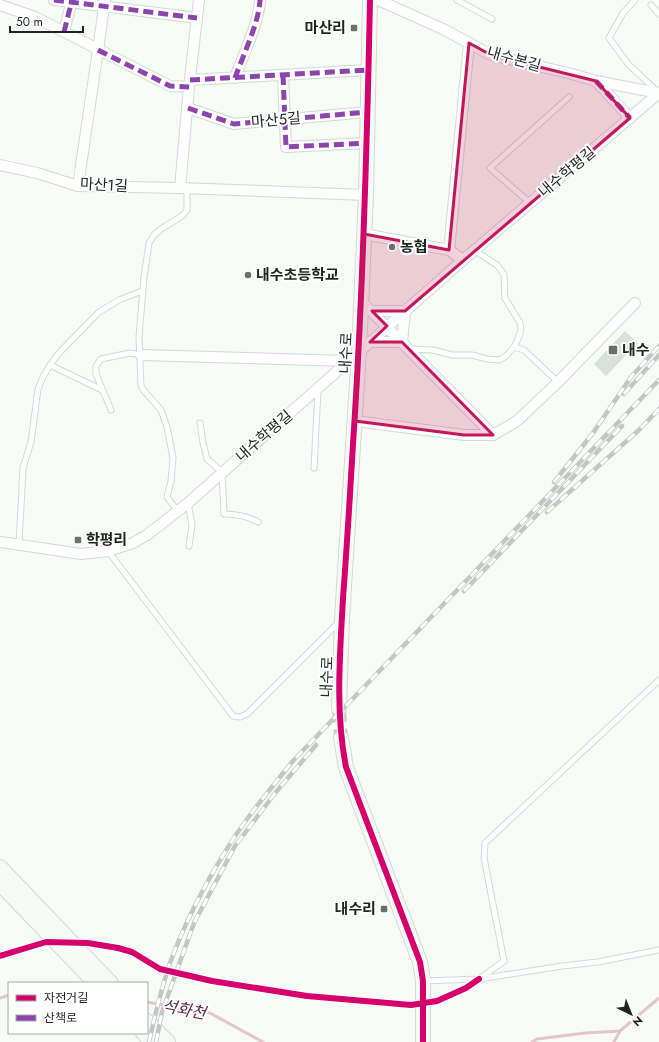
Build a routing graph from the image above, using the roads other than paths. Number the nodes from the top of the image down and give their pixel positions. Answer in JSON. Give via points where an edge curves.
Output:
{"nodes":[{"id":1,"x":54,"y":0,"type":"edge"},
{"id":2,"x":199,"y":0,"type":"edge"},
{"id":3,"x":260,"y":0,"type":"edge"},
{"id":4,"x":370,"y":0,"type":"edge"},
{"id":5,"x":378,"y":0,"type":"edge"},
{"id":6,"x":457,"y":0,"type":"edge"},
{"id":7,"x":635,"y":0,"type":"edge"},
{"id":8,"x":71,"y":1,"type":"edge"},
{"id":9,"x":104,"y":3,"type":"edge"},
{"id":10,"x":0,"y":5,"type":"edge"},
{"id":11,"x":651,"y":5,"type":"dead end"},
{"id":12,"x":659,"y":14,"type":"edge"},
{"id":13,"x":197,"y":18,"type":"junction"},
{"id":14,"x":492,"y":18,"type":"dead end"},
{"id":15,"x":64,"y":32,"type":"junction"},
{"id":16,"x":469,"y":43,"type":"junction"},
{"id":17,"x":98,"y":50,"type":"junction"},
{"id":18,"x":368,"y":70,"type":"junction"},
{"id":19,"x":283,"y":75,"type":"junction"},
{"id":20,"x":235,"y":78,"type":"junction"},
{"id":21,"x":596,"y":81,"type":"junction"},
{"id":22,"x":190,"y":84,"type":"junction"},
{"id":23,"x":659,"y":93,"type":"edge"},
{"id":24,"x":569,"y":97,"type":"dead end"},
{"id":25,"x":188,"y":108,"type":"junction"},
{"id":26,"x":368,"y":112,"type":"junction"},
{"id":27,"x":630,"y":118,"type":"junction"},
{"id":28,"x":285,"y":119,"type":"junction"},
{"id":29,"x":367,"y":143,"type":"junction"},
{"id":30,"x":0,"y":165,"type":"edge"},
{"id":31,"x":78,"y":186,"type":"junction"},
{"id":32,"x":184,"y":188,"type":"junction"},
{"id":33,"x":366,"y":195,"type":"junction"},
{"id":34,"x":530,"y":203,"type":"junction"},
{"id":35,"x":364,"y":234,"type":"junction"},
{"id":36,"x":449,"y":250,"type":"junction"},
{"id":37,"x":475,"y":251,"type":"junction"},
{"id":38,"x":463,"y":260,"type":"junction"},
{"id":39,"x":142,"y":291,"type":"junction"},
{"id":40,"x":361,"y":302,"type":"junction"},
{"id":41,"x":635,"y":303,"type":"dead end"},
{"id":42,"x":405,"y":311,"type":"junction"},
{"id":43,"x":372,"y":312,"type":"junction"},
{"id":44,"x":387,"y":326,"type":"junction"},
{"id":45,"x":370,"y":342,"type":"junction"},
{"id":46,"x":405,"y":345,"type":"junction"},
{"id":47,"x":514,"y":347,"type":"junction"},
{"id":48,"x":141,"y":355,"type":"junction"},
{"id":49,"x":354,"y":356,"type":"junction"},
{"id":50,"x":50,"y":365,"type":"junction"},
{"id":51,"x":558,"y":382,"type":"junction"},
{"id":52,"x":318,"y":389,"type":"junction"},
{"id":53,"x":102,"y":390,"type":"junction"},
{"id":54,"x":111,"y":410,"type":"dead end"},
{"id":55,"x":355,"y":421,"type":"junction"},
{"id":56,"x":200,"y":423,"type":"dead end"},
{"id":57,"x":493,"y":435,"type":"junction"},
{"id":58,"x":314,"y":468,"type":"dead end"},
{"id":59,"x":222,"y":472,"type":"junction"},
{"id":60,"x":188,"y":503,"type":"junction"},
{"id":61,"x":178,"y":511,"type":"junction"},
{"id":62,"x":258,"y":522,"type":"dead end"},
{"id":63,"x":0,"y":542,"type":"edge"},
{"id":64,"x":19,"y":544,"type":"junction"},
{"id":65,"x":189,"y":546,"type":"dead end"},
{"id":66,"x":108,"y":551,"type":"junction"},
{"id":67,"x":342,"y":618,"type":"junction"},
{"id":68,"x":659,"y":680,"type":"edge"},
{"id":69,"x":339,"y":708,"type":"tunnel mouth"},
{"id":70,"x":341,"y":738,"type":"tunnel mouth"},
{"id":71,"x":0,"y":867,"type":"edge"},
{"id":72,"x":0,"y":884,"type":"edge"},
{"id":73,"x":16,"y":892,"type":"junction"},
{"id":74,"x":659,"y":950,"type":"edge"},
{"id":75,"x":479,"y":979,"type":"junction"},
{"id":76,"x":94,"y":982,"type":"edge"},
{"id":77,"x":110,"y":982,"type":"edge"},
{"id":78,"x":423,"y":986,"type":"junction"},
{"id":79,"x":148,"y":1022,"type":"edge"},
{"id":80,"x":144,"y":1034,"type":"edge"},
{"id":81,"x":151,"y":1042,"type":"edge"},
{"id":82,"x":168,"y":1042,"type":"edge"},
{"id":83,"x":423,"y":1042,"type":"edge"}],
"edges":[{"from":1,"to":8,"type":"street"},
{"from":2,"to":13,"type":"street"},
{"from":3,"to":20,"type":"street","via":[[253,29]]},
{"from":4,"to":18,"type":"street","name":"내수로"},
{"from":5,"to":16,"type":"street","name":"내수본길"},
{"from":6,"to":14,"type":"lane"},
{"from":7,"to":23,"type":"lane","via":[[623,13],[609,38],[629,65]]},
{"from":8,"to":9,"type":"street"},
{"from":8,"to":15,"type":"street"},
{"from":9,"to":13,"type":"street"},
{"from":9,"to":17,"type":"street"},
{"from":10,"to":15,"type":"street","via":[[35,17]]},
{"from":11,"to":12,"type":"lane"},
{"from":13,"to":22,"type":"street"},
{"from":15,"to":17,"type":"street"},
{"from":16,"to":21,"type":"street","name":"내수본길","via":[[491,55]]},
{"from":16,"to":36,"type":"street"},
{"from":17,"to":22,"type":"street","via":[[170,86]]},
{"from":17,"to":31,"type":"street"},
{"from":18,"to":19,"type":"street"},
{"from":18,"to":26,"type":"street","name":"내수로"},
{"from":19,"to":20,"type":"street"},
{"from":19,"to":28,"type":"street"},
{"from":20,"to":22,"type":"street"},
{"from":21,"to":23,"type":"street","name":"내수본길"},
{"from":21,"to":27,"type":"street"},
{"from":22,"to":25,"type":"street"},
{"from":23,"to":27,"type":"street","name":"내수학평길"},
{"from":24,"to":34,"type":"lane","via":[[490,168]]},
{"from":25,"to":28,"type":"street","name":"마산5길","via":[[234,124]]},
{"from":25,"to":32,"type":"street"},
{"from":26,"to":28,"type":"street","name":"마산5길"},
{"from":26,"to":29,"type":"street","name":"내수로"},
{"from":27,"to":34,"type":"street","name":"내수학평길"},
{"from":28,"to":29,"type":"street","via":[[286,147]]},
{"from":29,"to":33,"type":"street","name":"내수로"},
{"from":30,"to":31,"type":"street","name":"마산1길"},
{"from":31,"to":32,"type":"street","name":"마산1길"},
{"from":32,"to":33,"type":"street","name":"마산1길"},
{"from":32,"to":39,"type":"lane","via":[[187,210],[154,235],[149,243]]},
{"from":33,"to":35,"type":"street","name":"내수로"},
{"from":34,"to":37,"type":"street","name":"내수학평길"},
{"from":35,"to":36,"type":"street"},
{"from":35,"to":40,"type":"street","name":"내수로"},
{"from":36,"to":38,"type":"street"},
{"from":37,"to":38,"type":"street","name":"내수학평길"},
{"from":37,"to":47,"type":"lane","via":[[502,270],[505,298],[520,323],[521,330]]},
{"from":38,"to":42,"type":"street","name":"내수학평길"},
{"from":39,"to":48,"type":"lane","via":[[138,337]]},
{"from":39,"to":50,"type":"lane","via":[[119,300],[99,312]]},
{"from":40,"to":43,"type":"street"},
{"from":40,"to":49,"type":"street","name":"내수로"},
{"from":41,"to":51,"type":"street"},
{"from":42,"to":43,"type":"street"},
{"from":42,"to":44,"type":"street","name":"내수학평길"},
{"from":42,"to":46,"type":"street"},
{"from":43,"to":44,"type":"street"},
{"from":44,"to":45,"type":"street","name":"내수학평길"},
{"from":44,"to":46,"type":"street"},
{"from":45,"to":46,"type":"street"},
{"from":45,"to":49,"type":"street","name":"내수학평길"},
{"from":46,"to":47,"type":"lane","via":[[452,355],[472,355],[499,360]]},
{"from":46,"to":57,"type":"street"},
{"from":47,"to":51,"type":"lane","via":[[524,350]]},
{"from":48,"to":49,"type":"street"},
{"from":48,"to":53,"type":"lane","via":[[130,353],[101,359],[96,366],[96,374]]},
{"from":48,"to":61,"type":"lane","via":[[141,386],[161,410],[167,427],[173,458],[167,497]]},
{"from":49,"to":52,"type":"street","name":"내수학평길"},
{"from":49,"to":55,"type":"street","name":"내수로"},
{"from":50,"to":53,"type":"lane"},
{"from":50,"to":64,"type":"lane","via":[[38,389],[31,442],[22,468]]},
{"from":51,"to":57,"type":"street","via":[[517,421]]},
{"from":52,"to":58,"type":"lane"},
{"from":52,"to":59,"type":"street","name":"내수학평길"},
{"from":53,"to":54,"type":"lane"},
{"from":55,"to":57,"type":"street","via":[[464,436]]},
{"from":55,"to":67,"type":"street","name":"내수로"},
{"from":56,"to":59,"type":"lane","via":[[207,459]]},
{"from":59,"to":60,"type":"street","name":"내수학평길"},
{"from":59,"to":62,"type":"lane","via":[[224,514],[250,517]]},
{"from":60,"to":61,"type":"street","name":"내수학평길"},
{"from":60,"to":65,"type":"lane","via":[[192,525]]},
{"from":61,"to":66,"type":"street","name":"내수학평길","via":[[147,535],[133,543]]},
{"from":63,"to":64,"type":"street","name":"내수학평길"},
{"from":64,"to":66,"type":"street","name":"내수학평길","via":[[81,554]]},
{"from":66,"to":67,"type":"lane","via":[[233,716],[247,714]]},
{"from":67,"to":69,"type":"street","name":"내수로"},
{"from":68,"to":75,"type":"lane","via":[[485,843],[484,858],[504,961]]},
{"from":70,"to":78,"type":"street","via":[[346,767],[420,962]]},
{"from":71,"to":73,"type":"street"},
{"from":72,"to":73,"type":"street"},
{"from":73,"to":76,"type":"street"},
{"from":73,"to":77,"type":"street"},
{"from":74,"to":75,"type":"lane","via":[[598,962]]},
{"from":75,"to":78,"type":"lane"},
{"from":78,"to":83,"type":"street"},
{"from":79,"to":82,"type":"street"},
{"from":80,"to":81,"type":"street"}]}
